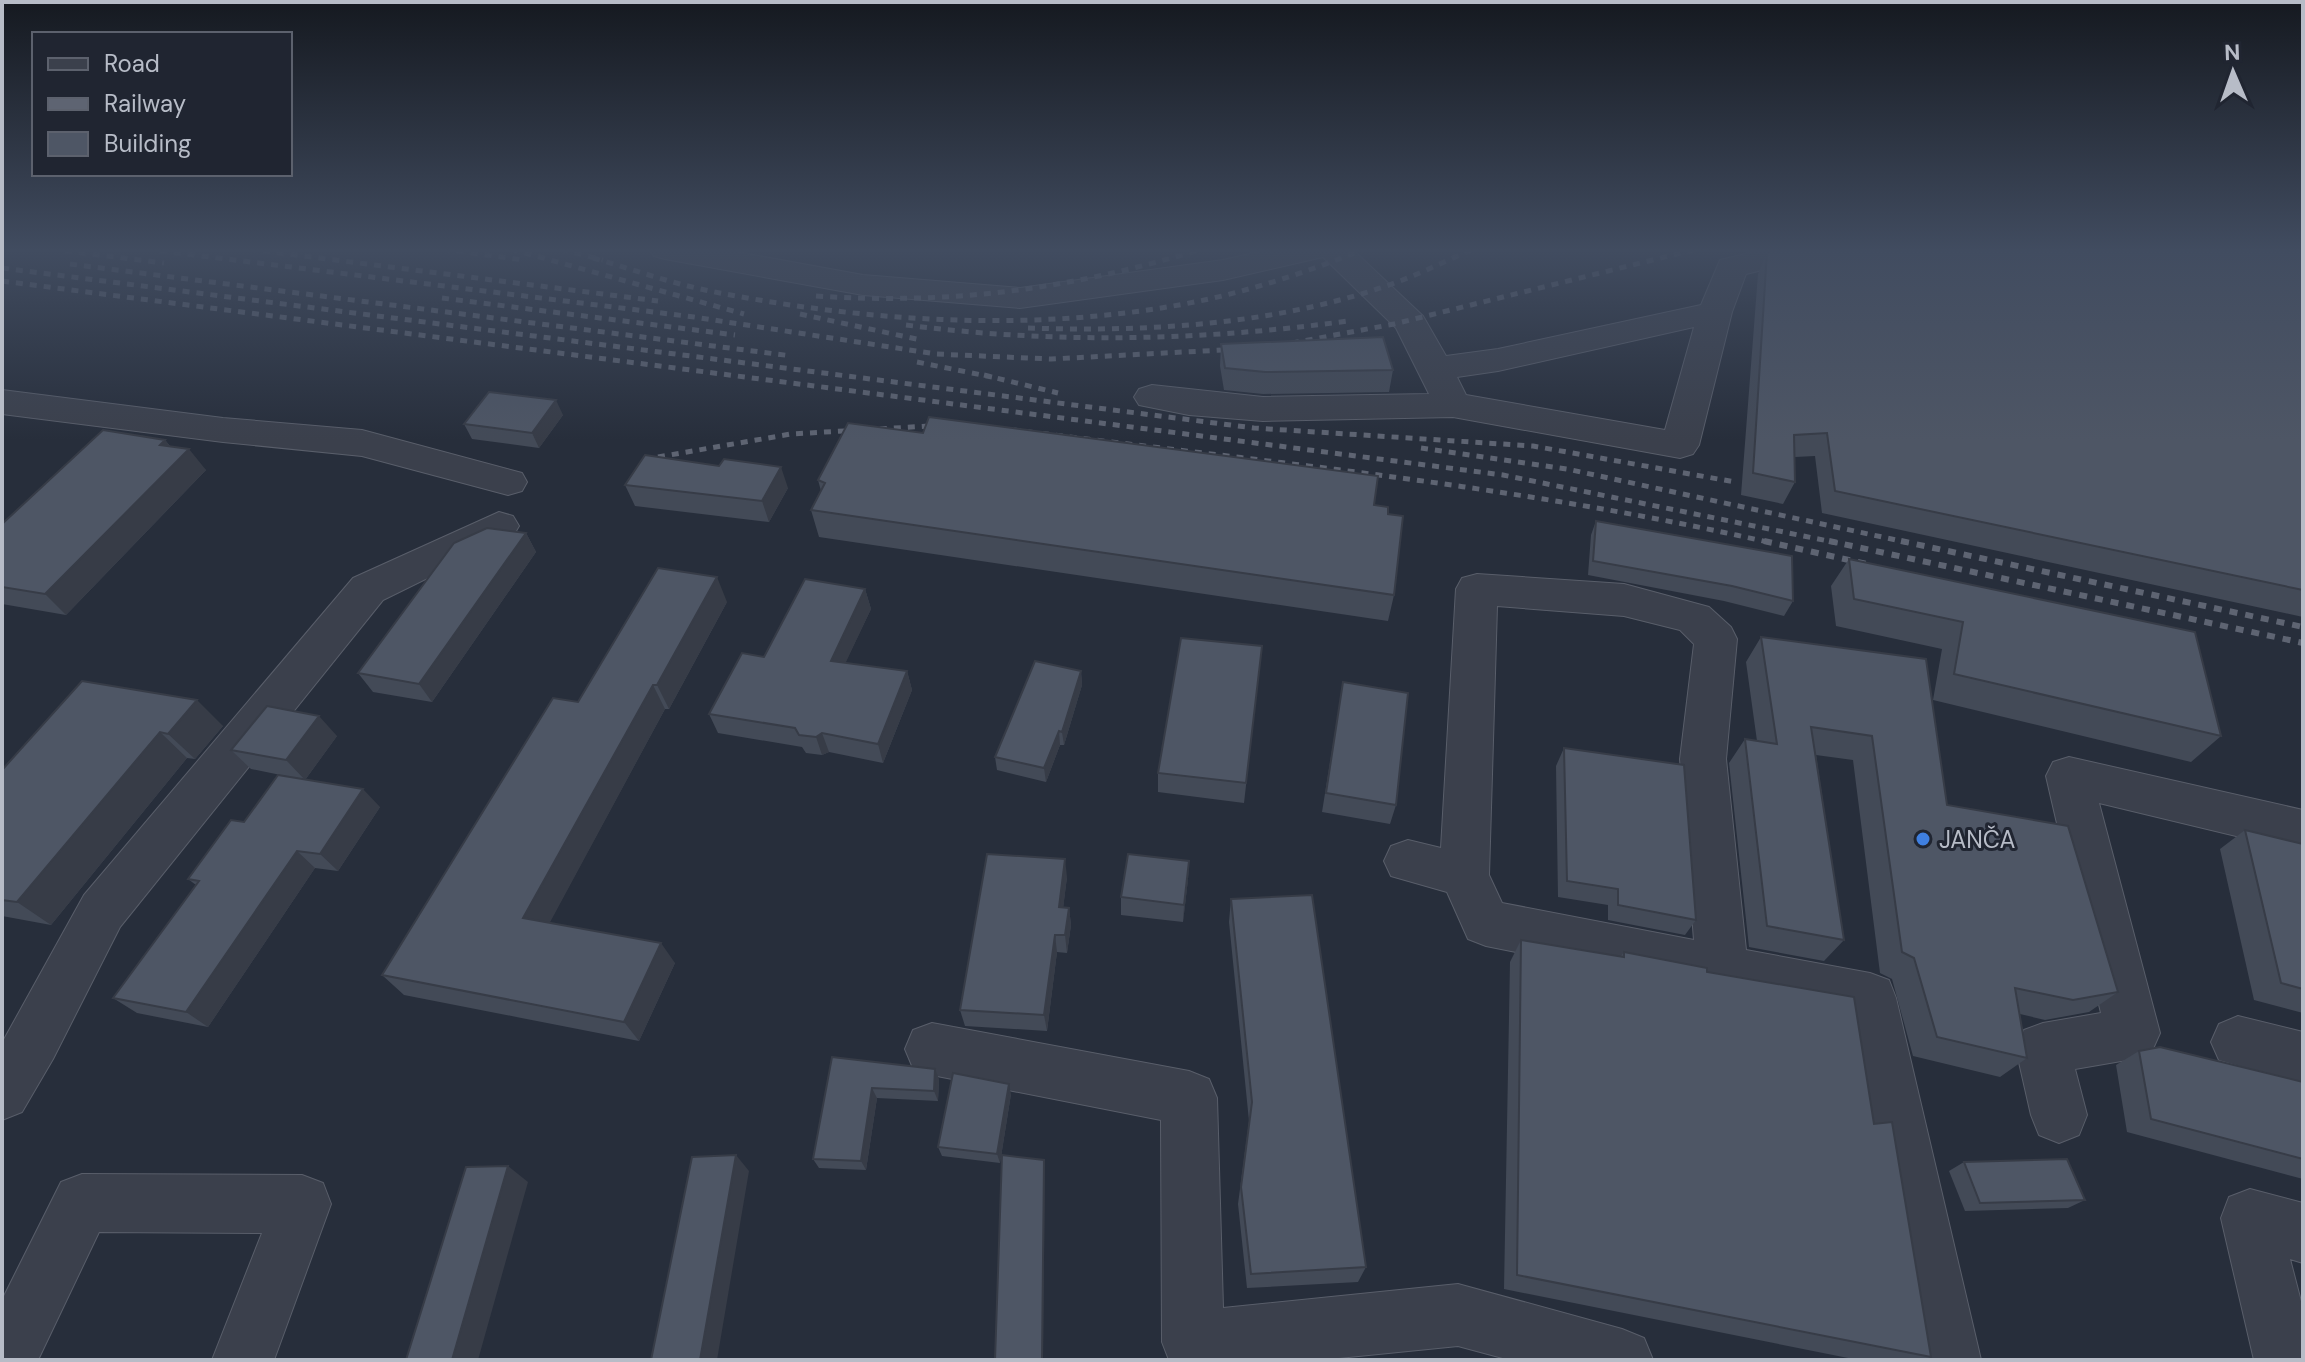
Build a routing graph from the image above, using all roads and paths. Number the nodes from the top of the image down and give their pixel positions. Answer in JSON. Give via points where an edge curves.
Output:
{"nodes":[{"id":1,"x":1715,"y":312,"type":"edge"},
{"id":2,"x":1400,"y":313,"type":"edge"},
{"id":3,"x":1712,"y":313,"type":"edge"},
{"id":4,"x":1435,"y":369,"type":"junction"},
{"id":5,"x":1152,"y":397,"type":"dead end"},
{"id":6,"x":2,"y":402,"type":"edge"},
{"id":7,"x":1453,"y":405,"type":"junction"},
{"id":8,"x":2303,"y":831,"type":"edge"},
{"id":9,"x":1408,"y":861,"type":"dead end"},
{"id":10,"x":1464,"y":875,"type":"junction"},
{"id":11,"x":1722,"y":969,"type":"junction"},
{"id":12,"x":2238,"y":1042,"type":"dead end"},
{"id":13,"x":932,"y":1049,"type":"dead end"},
{"id":14,"x":2303,"y":1058,"type":"edge"},
{"id":15,"x":2,"y":1093,"type":"edge"},
{"id":16,"x":2059,"y":1115,"type":"dead end"},
{"id":17,"x":2303,"y":1233,"type":"edge"},
{"id":18,"x":5,"y":1360,"type":"edge"},
{"id":19,"x":243,"y":1360,"type":"edge"},
{"id":20,"x":1622,"y":1360,"type":"edge"},
{"id":21,"x":1950,"y":1360,"type":"edge"},
{"id":22,"x":2285,"y":1360,"type":"edge"}],
"edges":[{"from":1,"to":7,"type":"street","via":[[1680,445]]},
{"from":2,"to":4,"type":"street"},
{"from":3,"to":4,"type":"street"},
{"from":4,"to":7,"type":"street"},
{"from":5,"to":7,"type":"street","via":[[1197,406]]},
{"from":6,"to":15,"type":"street","via":[[362,443],[503,504],[368,589],[102,911]]},
{"from":8,"to":16,"type":"street","via":[[2069,776],[2133,1033],[2043,1049]]},
{"from":9,"to":10,"type":"street"},
{"from":10,"to":11,"type":"street","via":[[1486,923]]},
{"from":10,"to":11,"type":"street","via":[[1477,589],[1624,600],[1694,618],[1716,639],[1703,759]]},
{"from":11,"to":21,"type":"street","via":[[1870,998]]},
{"from":12,"to":14,"type":"street"},
{"from":13,"to":20,"type":"street","via":[[1189,1098],[1193,1342],[1458,1315]]},
{"from":17,"to":22,"type":"street","via":[[2250,1218]]},
{"from":18,"to":19,"type":"street","via":[[82,1203],[302,1204]]}]}
